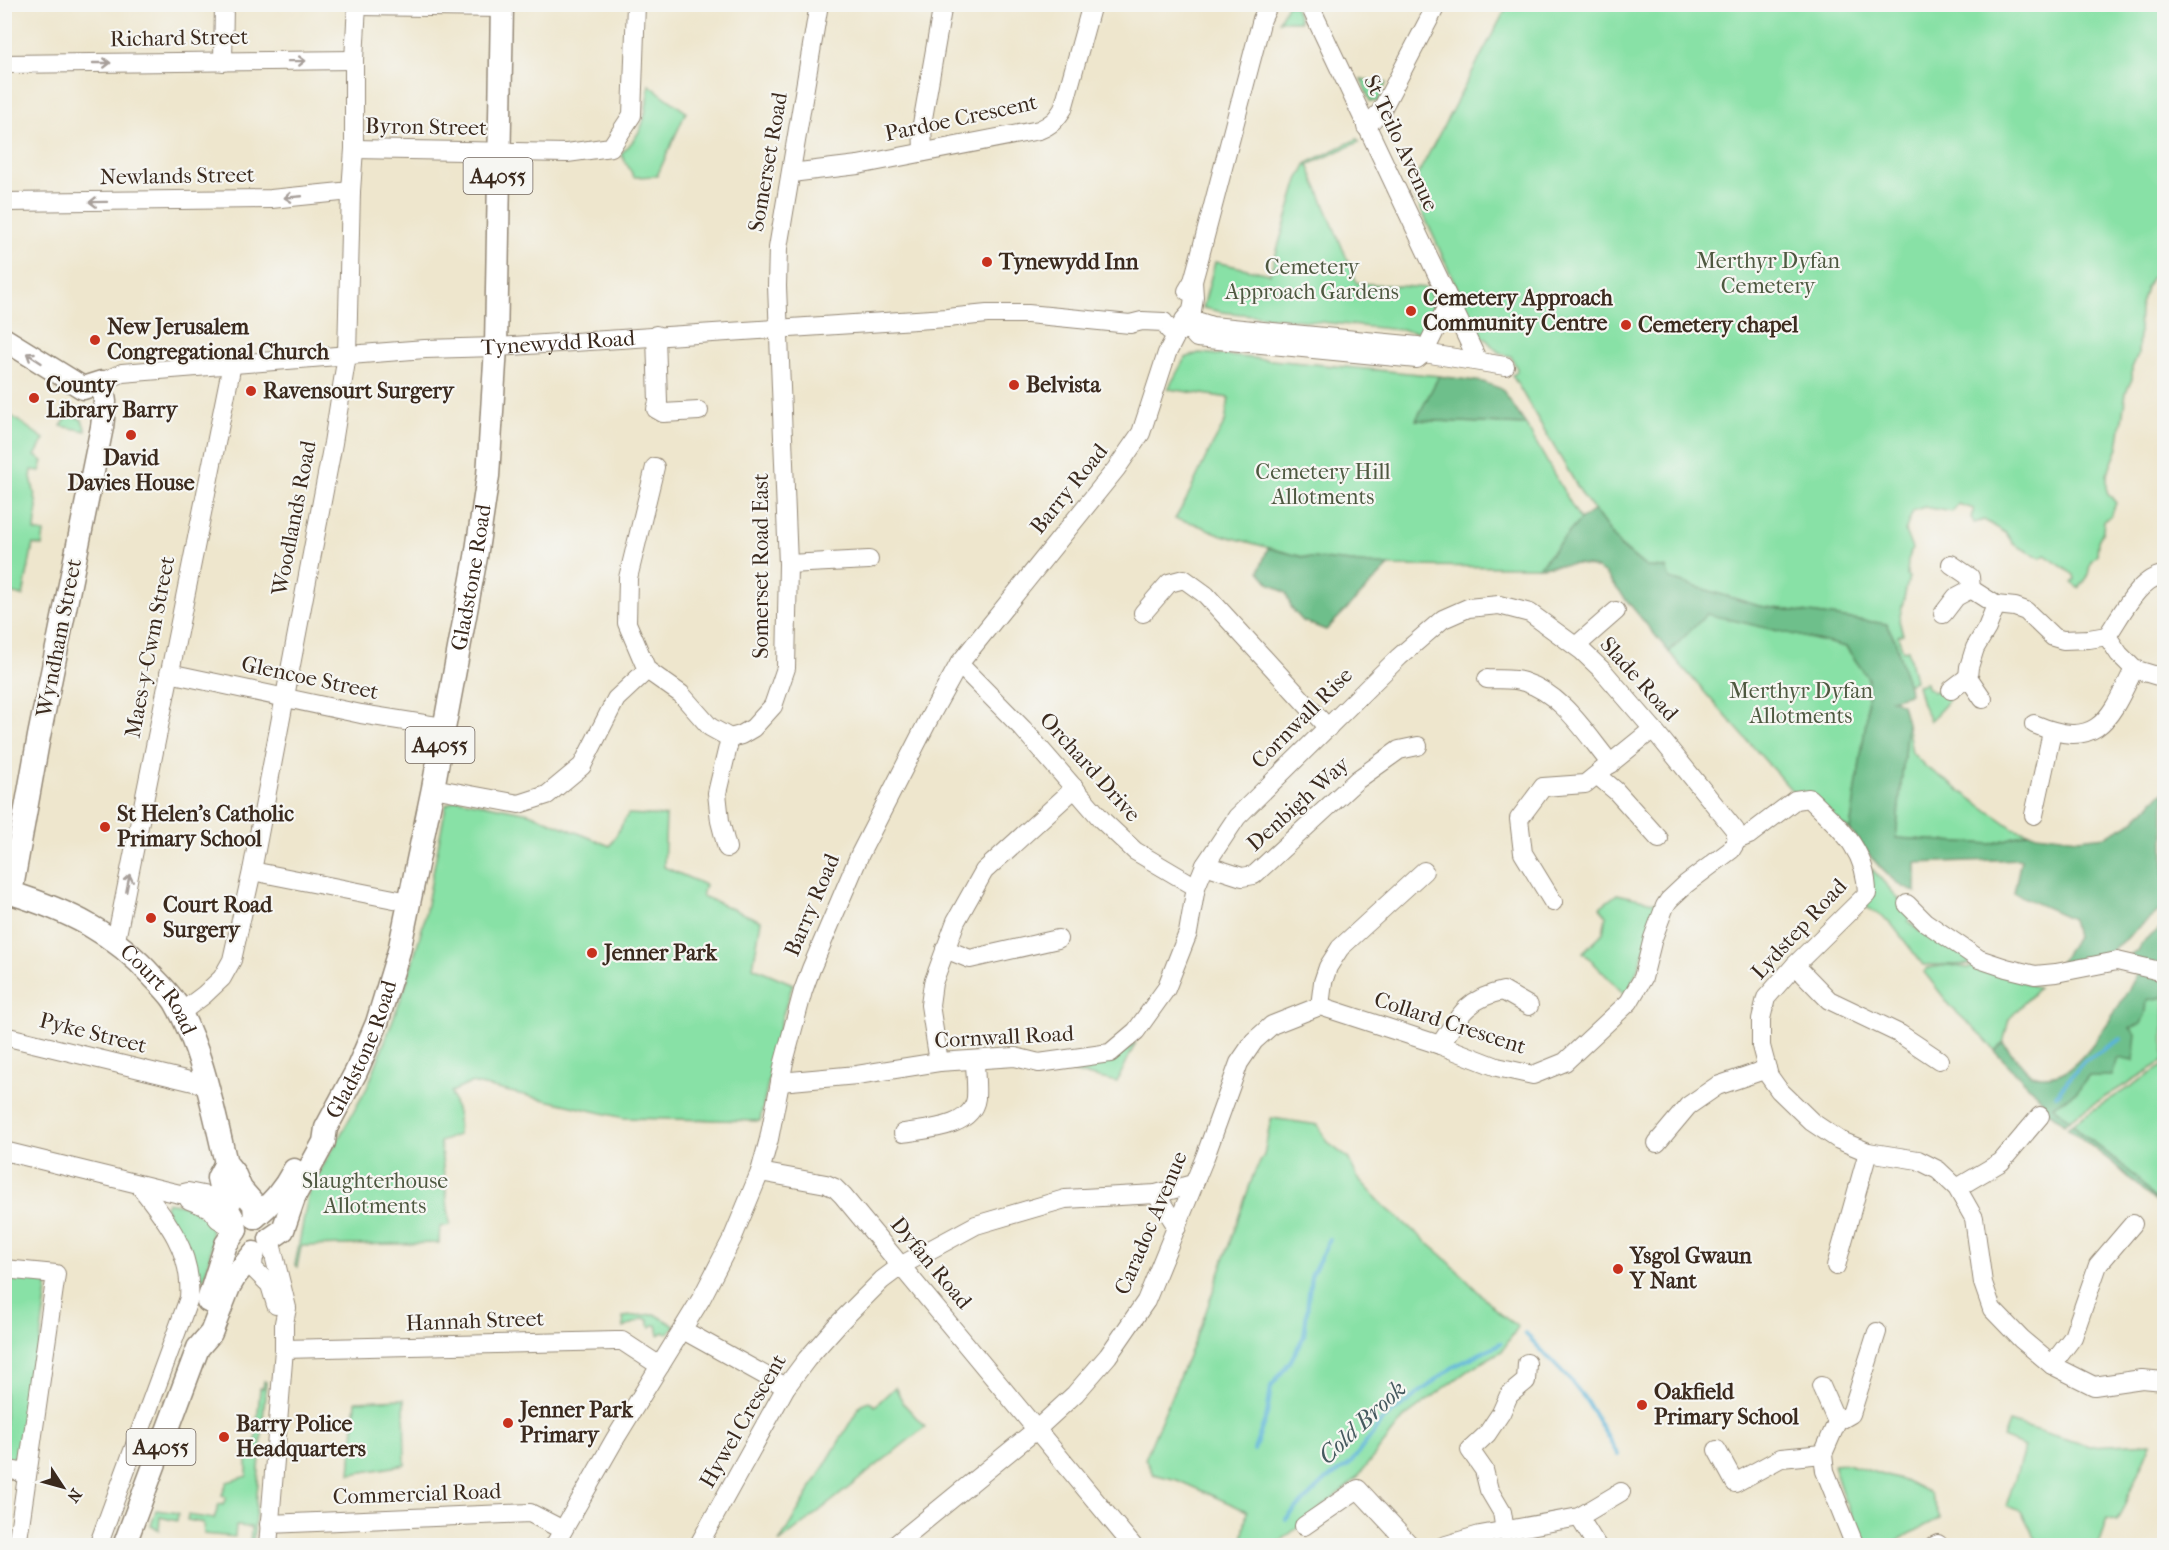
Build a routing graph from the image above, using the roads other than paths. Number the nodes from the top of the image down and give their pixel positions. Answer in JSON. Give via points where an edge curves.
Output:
{"nodes":[{"id":1,"x":224,"y":4,"type":"edge"},
{"id":2,"x":636,"y":4,"type":"edge"},
{"id":3,"x":819,"y":4,"type":"edge"},
{"id":4,"x":943,"y":4,"type":"edge"},
{"id":5,"x":1092,"y":4,"type":"edge"},
{"id":6,"x":1269,"y":4,"type":"edge"},
{"id":7,"x":1309,"y":4,"type":"edge"},
{"id":8,"x":1437,"y":4,"type":"edge"},
{"id":9,"x":357,"y":5,"type":"edge"},
{"id":10,"x":502,"y":6,"type":"edge"},
{"id":11,"x":354,"y":60,"type":"junction"},
{"id":12,"x":223,"y":62,"type":"junction"},
{"id":13,"x":4,"y":63,"type":"edge"},
{"id":14,"x":1366,"y":127,"type":"junction"},
{"id":15,"x":354,"y":149,"type":"junction"},
{"id":16,"x":498,"y":153,"type":"junction"},
{"id":17,"x":922,"y":153,"type":"junction"},
{"id":18,"x":791,"y":173,"type":"junction"},
{"id":19,"x":351,"y":191,"type":"junction"},
{"id":20,"x":4,"y":202,"type":"edge"},
{"id":21,"x":1449,"y":302,"type":"junction"},
{"id":22,"x":779,"y":328,"type":"junction"},
{"id":23,"x":1181,"y":328,"type":"junction"},
{"id":24,"x":656,"y":335,"type":"junction"},
{"id":25,"x":4,"y":339,"type":"edge"},
{"id":26,"x":496,"y":347,"type":"junction"},
{"id":27,"x":1424,"y":353,"type":"junction"},
{"id":28,"x":347,"y":355,"type":"junction"},
{"id":29,"x":1478,"y":362,"type":"junction"},
{"id":30,"x":232,"y":364,"type":"junction"},
{"id":31,"x":1505,"y":366,"type":"dead end"},
{"id":32,"x":102,"y":382,"type":"junction"},
{"id":33,"x":699,"y":411,"type":"dead end"},
{"id":34,"x":655,"y":467,"type":"dead end"},
{"id":35,"x":868,"y":560,"type":"dead end"},
{"id":36,"x":788,"y":564,"type":"junction"},
{"id":37,"x":1951,"y":564,"type":"dead end"},
{"id":38,"x":2164,"y":575,"type":"edge"},
{"id":39,"x":1971,"y":589,"type":"junction"},
{"id":40,"x":1996,"y":605,"type":"junction"},
{"id":41,"x":1468,"y":608,"type":"joint"},
{"id":42,"x":1616,"y":611,"type":"dead end"},
{"id":43,"x":1143,"y":613,"type":"dead end"},
{"id":44,"x":1943,"y":614,"type":"dead end"},
{"id":45,"x":2107,"y":636,"type":"junction"},
{"id":46,"x":1576,"y":646,"type":"junction"},
{"id":47,"x":959,"y":664,"type":"junction"},
{"id":48,"x":2134,"y":669,"type":"junction"},
{"id":49,"x":647,"y":670,"type":"junction"},
{"id":50,"x":169,"y":673,"type":"junction"},
{"id":51,"x":1968,"y":677,"type":"junction"},
{"id":52,"x":2164,"y":678,"type":"edge"},
{"id":53,"x":1487,"y":679,"type":"dead end"},
{"id":54,"x":1951,"y":690,"type":"dead end"},
{"id":55,"x":285,"y":697,"type":"junction"},
{"id":56,"x":1983,"y":699,"type":"dead end"},
{"id":57,"x":2034,"y":724,"type":"dead end"},
{"id":58,"x":443,"y":727,"type":"junction"},
{"id":59,"x":1328,"y":728,"type":"junction"},
{"id":60,"x":1653,"y":729,"type":"junction"},
{"id":61,"x":2052,"y":732,"type":"junction"},
{"id":62,"x":730,"y":738,"type":"junction"},
{"id":63,"x":1418,"y":746,"type":"dead end"},
{"id":64,"x":1604,"y":770,"type":"junction"},
{"id":65,"x":433,"y":788,"type":"junction"},
{"id":66,"x":1075,"y":788,"type":"junction"},
{"id":67,"x":1795,"y":800,"type":"joint"},
{"id":68,"x":2034,"y":815,"type":"dead end"},
{"id":69,"x":1659,"y":839,"type":"dead end"},
{"id":70,"x":1737,"y":840,"type":"junction"},
{"id":71,"x":727,"y":849,"type":"dead end"},
{"id":72,"x":1205,"y":865,"type":"junction"},
{"id":73,"x":252,"y":871,"type":"junction"},
{"id":74,"x":1424,"y":871,"type":"dead end"},
{"id":75,"x":1196,"y":887,"type":"junction"},
{"id":76,"x":8,"y":892,"type":"edge"},
{"id":77,"x":409,"y":902,"type":"junction"},
{"id":78,"x":1553,"y":902,"type":"dead end"},
{"id":79,"x":1907,"y":904,"type":"dead end"},
{"id":80,"x":1058,"y":939,"type":"dead end"},
{"id":81,"x":116,"y":940,"type":"junction"},
{"id":82,"x":945,"y":950,"type":"junction"},
{"id":83,"x":1794,"y":965,"type":"junction"},
{"id":84,"x":2164,"y":972,"type":"edge"},
{"id":85,"x":1320,"y":1005,"type":"junction"},
{"id":86,"x":1529,"y":1006,"type":"dead end"},
{"id":87,"x":180,"y":1013,"type":"junction"},
{"id":88,"x":4,"y":1036,"type":"edge"},
{"id":89,"x":1440,"y":1046,"type":"junction"},
{"id":90,"x":975,"y":1060,"type":"junction"},
{"id":91,"x":1939,"y":1060,"type":"dead end"},
{"id":92,"x":939,"y":1062,"type":"junction"},
{"id":93,"x":1767,"y":1069,"type":"junction"},
{"id":94,"x":780,"y":1082,"type":"junction"},
{"id":95,"x":206,"y":1085,"type":"junction"},
{"id":96,"x":2040,"y":1116,"type":"dead end"},
{"id":97,"x":326,"y":1128,"type":"junction"},
{"id":98,"x":903,"y":1133,"type":"dead end"},
{"id":99,"x":1657,"y":1143,"type":"dead end"},
{"id":100,"x":4,"y":1151,"type":"edge"},
{"id":101,"x":1868,"y":1152,"type":"junction"},
{"id":102,"x":226,"y":1163,"type":"junction"},
{"id":103,"x":760,"y":1172,"type":"junction"},
{"id":104,"x":1193,"y":1184,"type":"junction"},
{"id":105,"x":139,"y":1185,"type":"junction"},
{"id":106,"x":1958,"y":1188,"type":"junction"},
{"id":107,"x":180,"y":1194,"type":"junction"},
{"id":108,"x":1155,"y":1194,"type":"junction"},
{"id":109,"x":223,"y":1200,"type":"junction"},
{"id":110,"x":251,"y":1207,"type":"junction"},
{"id":111,"x":2133,"y":1224,"type":"dead end"},
{"id":112,"x":1177,"y":1227,"type":"junction"},
{"id":113,"x":236,"y":1230,"type":"junction"},
{"id":114,"x":262,"y":1246,"type":"junction"},
{"id":115,"x":902,"y":1265,"type":"junction"},
{"id":116,"x":1836,"y":1266,"type":"dead end"},
{"id":117,"x":4,"y":1269,"type":"edge"},
{"id":118,"x":682,"y":1330,"type":"junction"},
{"id":119,"x":1877,"y":1332,"type":"dead end"},
{"id":120,"x":198,"y":1348,"type":"junction"},
{"id":121,"x":284,"y":1349,"type":"junction"},
{"id":122,"x":1527,"y":1363,"type":"dead end"},
{"id":123,"x":2052,"y":1365,"type":"junction"},
{"id":124,"x":660,"y":1366,"type":"junction"},
{"id":125,"x":2164,"y":1381,"type":"edge"},
{"id":126,"x":1821,"y":1386,"type":"dead end"},
{"id":127,"x":786,"y":1387,"type":"junction"},
{"id":128,"x":1837,"y":1422,"type":"junction"},
{"id":129,"x":1037,"y":1430,"type":"junction"},
{"id":130,"x":1718,"y":1450,"type":"dead end"},
{"id":131,"x":1823,"y":1454,"type":"junction"},
{"id":132,"x":4,"y":1469,"type":"edge"},
{"id":133,"x":27,"y":1473,"type":"junction"},
{"id":134,"x":1621,"y":1492,"type":"dead end"},
{"id":135,"x":1580,"y":1517,"type":"junction"},
{"id":136,"x":269,"y":1524,"type":"junction"},
{"id":137,"x":1304,"y":1526,"type":"dead end"},
{"id":138,"x":1505,"y":1531,"type":"junction"},
{"id":139,"x":559,"y":1538,"type":"edge"},
{"id":140,"x":18,"y":1545,"type":"edge"},
{"id":141,"x":98,"y":1545,"type":"edge"},
{"id":142,"x":124,"y":1545,"type":"edge"},
{"id":143,"x":267,"y":1545,"type":"edge"},
{"id":144,"x":698,"y":1545,"type":"edge"},
{"id":145,"x":894,"y":1545,"type":"edge"},
{"id":146,"x":1133,"y":1545,"type":"edge"},
{"id":147,"x":1411,"y":1545,"type":"edge"},
{"id":148,"x":1443,"y":1545,"type":"edge"},
{"id":149,"x":1597,"y":1545,"type":"edge"},
{"id":150,"x":1856,"y":1545,"type":"edge"}],
"edges":[{"from":1,"to":12,"type":"street"},
{"from":2,"to":16,"type":"street","name":"Byron Street","via":[[632,115],[611,147],[567,153]]},
{"from":3,"to":18,"type":"street","name":"Somerset Road"},
{"from":4,"to":17,"type":"street","via":[[922,124]]},
{"from":5,"to":17,"type":"street","name":"Pardoe Crescent","via":[[1057,119],[1039,130]]},
{"from":6,"to":23,"type":"street","name":"Barry Road","via":[[1193,281],[1194,304]]},
{"from":7,"to":14,"type":"street","name":"St Teilo Avenue"},
{"from":8,"to":14,"type":"street","via":[[1381,111]]},
{"from":9,"to":10,"type":"street"},
{"from":9,"to":11,"type":"street","name":"Woodlands Road"},
{"from":10,"to":16,"type":"main road","name":"Gladstone Road","number":"A4055"},
{"from":12,"to":11,"type":"street","name":"Richard Street","one_way":true},
{"from":11,"to":15,"type":"street","name":"Woodlands Road"},
{"from":13,"to":12,"type":"street","name":"Richard Street","one_way":true},
{"from":14,"to":21,"type":"street","name":"St Teilo Avenue"},
{"from":15,"to":16,"type":"street","name":"Byron Street"},
{"from":15,"to":19,"type":"street","name":"Woodlands Road"},
{"from":16,"to":26,"type":"main road","name":"Gladstone Road","number":"A4055"},
{"from":17,"to":18,"type":"street","name":"Pardoe Crescent"},
{"from":18,"to":22,"type":"street","name":"Somerset Road","via":[[778,248]]},
{"from":19,"to":20,"type":"street","name":"Newlands Street","one_way":true,"via":[[271,199]]},
{"from":19,"to":28,"type":"street","name":"Woodlands Road"},
{"from":21,"to":27,"type":"street"},
{"from":21,"to":29,"type":"street","name":"St Teilo Avenue"},
{"from":22,"to":23,"type":"street","name":"Tynewydd Road","via":[[1010,313],[1130,324],[1164,322]]},
{"from":22,"to":24,"type":"street","name":"Tynewydd Road"},
{"from":22,"to":36,"type":"street","name":"Somerset Road East"},
{"from":23,"to":27,"type":"street","via":[[1200,322],[1418,346]]},
{"from":23,"to":47,"type":"street","name":"Barry Road","via":[[1167,353],[1137,441]]},
{"from":24,"to":26,"type":"street","name":"Tynewydd Road"},
{"from":24,"to":33,"type":"street","via":[[656,409]]},
{"from":32,"to":25,"type":"main road","name":"Tynewydd Road","one_way":true,"via":[[83,388]]},
{"from":26,"to":28,"type":"street","name":"Tynewydd Road"},
{"from":26,"to":58,"type":"main road","name":"Gladstone Road","number":"A4055","via":[[488,476]]},
{"from":27,"to":29,"type":"street"},
{"from":28,"to":30,"type":"street","name":"Tynewydd Road"},
{"from":28,"to":55,"type":"street","name":"Woodlands Road"},
{"from":29,"to":31,"type":"street"},
{"from":30,"to":32,"type":"street","name":"Tynewydd Road","via":[[122,373]]},
{"from":30,"to":50,"type":"street","name":"Maes-y-Cwm Street"},
{"from":32,"to":76,"type":"main road","name":"Wyndham Street","via":[[104,415]]},
{"from":34,"to":49,"type":"street","via":[[628,578],[627,623]]},
{"from":35,"to":36,"type":"street"},
{"from":36,"to":62,"type":"street","name":"Somerset Road East","via":[[786,668],[773,706],[753,728]]},
{"from":37,"to":39,"type":"street","via":[[1970,577]]},
{"from":38,"to":45,"type":"street","via":[[2147,581],[2134,594]]},
{"from":39,"to":40,"type":"street"},
{"from":39,"to":44,"type":"street","via":[[1956,597]]},
{"from":40,"to":45,"type":"street","via":[[2026,611],[2053,637],[2063,640]]},
{"from":40,"to":51,"type":"street","via":[[1975,648]]},
{"from":41,"to":46,"type":"street","name":"Slade Road","via":[[1499,605],[1530,613]]},
{"from":41,"to":59,"type":"street","name":"Cornwall Rise","via":[[1443,619]]},
{"from":42,"to":46,"type":"street"},
{"from":43,"to":59,"type":"street","via":[[1169,583],[1184,579],[1206,595]]},
{"from":45,"to":48,"type":"street"},
{"from":46,"to":60,"type":"street","name":"Slade Road"},
{"from":47,"to":66,"type":"street","name":"Orchard Drive"},
{"from":47,"to":94,"type":"street","name":"Barry Road","via":[[844,888],[803,991]]},
{"from":48,"to":52,"type":"street"},
{"from":48,"to":61,"type":"street","via":[[2108,718],[2097,728],[2075,735]]},
{"from":49,"to":62,"type":"street","via":[[681,694],[710,727]]},
{"from":49,"to":65,"type":"street","via":[[616,699],[582,766],[547,795],[519,804]]},
{"from":50,"to":55,"type":"street","name":"Glencoe Street"},
{"from":81,"to":50,"type":"street","name":"Maes-y-Cwm Street","one_way":true},
{"from":51,"to":54,"type":"street"},
{"from":51,"to":56,"type":"street"},
{"from":53,"to":64,"type":"street","via":[[1522,681],[1546,691],[1566,710]]},
{"from":55,"to":58,"type":"street","name":"Glencoe Street"},
{"from":55,"to":73,"type":"street","name":"Woodlands Road"},
{"from":57,"to":61,"type":"street"},
{"from":58,"to":65,"type":"main road","name":"Gladstone Road","number":"A4055"},
{"from":59,"to":72,"type":"street","name":"Cornwall Rise","via":[[1237,817]]},
{"from":60,"to":64,"type":"street"},
{"from":60,"to":70,"type":"street","name":"Slade Road","via":[[1735,830]]},
{"from":61,"to":68,"type":"street"},
{"from":62,"to":71,"type":"street","via":[[717,793]]},
{"from":63,"to":72,"type":"street","name":"Denbigh Way","via":[[1399,750],[1357,780],[1254,875],[1242,877]]},
{"from":64,"to":69,"type":"street","via":[[1616,791]]},
{"from":64,"to":78,"type":"street","via":[[1586,784],[1543,787],[1519,819],[1523,853]]},
{"from":65,"to":77,"type":"main road","name":"Gladstone Road","number":"A4055"},
{"from":66,"to":75,"type":"street","name":"Orchard Drive","via":[[1135,851]]},
{"from":66,"to":82,"type":"street","via":[[984,871]]},
{"from":67,"to":70,"type":"street","name":"Collard Crescent"},
{"from":67,"to":83,"type":"street","name":"Lydstep Road","via":[[1809,798],[1855,845],[1867,877],[1867,894]]},
{"from":70,"to":89,"type":"street","name":"Collard Crescent","via":[[1731,850],[1686,884],[1665,906],[1643,978],[1629,1002],[1565,1062],[1533,1075],[1497,1067]]},
{"from":72,"to":75,"type":"street","name":"Cornwall Rise"},
{"from":73,"to":77,"type":"street"},
{"from":73,"to":87,"type":"street","name":"Woodlands Road","via":[[232,960],[222,978]]},
{"from":74,"to":85,"type":"street","via":[[1340,948],[1326,975]]},
{"from":75,"to":90,"type":"street","name":"Cornwall Road","via":[[1188,933],[1166,989],[1136,1031],[1110,1053],[1039,1063],[1015,1057]]},
{"from":76,"to":81,"type":"main road","name":"Court Road","via":[[67,914]]},
{"from":77,"to":97,"type":"main road","name":"Gladstone Road","number":"A4055","via":[[377,1023]]},
{"from":79,"to":84,"type":"street","via":[[1979,959],[2006,968],[2036,975],[2056,974],[2117,961]]},
{"from":80,"to":82,"type":"street","via":[[970,959]]},
{"from":81,"to":87,"type":"main road","name":"Court Road","via":[[164,988]]},
{"from":82,"to":92,"type":"street","via":[[930,1005]]},
{"from":83,"to":91,"type":"street","via":[[1829,1000],[1900,1034]]},
{"from":83,"to":93,"type":"street","name":"Lydstep Road","via":[[1766,998],[1763,1009],[1761,1046]]},
{"from":85,"to":89,"type":"street","name":"Collard Crescent"},
{"from":85,"to":104,"type":"street","name":"Caradoc Avenue","via":[[1272,1025],[1254,1041],[1239,1064]]},
{"from":86,"to":89,"type":"street","via":[[1503,991],[1485,994],[1460,1013]]},
{"from":87,"to":95,"type":"main road","name":"Court Road"},
{"from":88,"to":95,"type":"street","name":"Pyke Street"},
{"from":90,"to":92,"type":"street","name":"Cornwall Road"},
{"from":90,"to":98,"type":"street","via":[[973,1109],[945,1126]]},
{"from":92,"to":94,"type":"street","name":"Cornwall Road"},
{"from":93,"to":99,"type":"street","via":[[1717,1086],[1688,1106]]},
{"from":93,"to":101,"type":"street","name":"Lydstep Road","via":[[1779,1090],[1812,1122],[1839,1140]]},
{"from":94,"to":103,"type":"street","name":"Barry Road"},
{"from":95,"to":102,"type":"main road","name":"Court Road"},
{"from":96,"to":106,"type":"street","via":[[2001,1162]]},
{"from":97,"to":110,"type":"main road","name":"Gladstone Road","number":"A4055","via":[[314,1138],[282,1191],[266,1208]]},
{"from":97,"to":114,"type":"main road","name":"Gladstone Road","number":"A4055","via":[[324,1142],[295,1195],[283,1230]]},
{"from":100,"to":105,"type":"street"},
{"from":101,"to":106,"type":"street","name":"Lydstep Road","via":[[1918,1160],[1938,1170]]},
{"from":101,"to":116,"type":"street"},
{"from":102,"to":109,"type":"main road","name":"Court Road","via":[[218,1178]]},
{"from":102,"to":110,"type":"main road","name":"Court Road"},
{"from":103,"to":115,"type":"street","name":"Dyfan Road","via":[[834,1188]]},
{"from":103,"to":118,"type":"street","name":"Barry Road","via":[[717,1271]]},
{"from":104,"to":108,"type":"street","name":"Hywel Crescent"},
{"from":104,"to":112,"type":"street","name":"Caradoc Avenue"},
{"from":105,"to":107,"type":"street"},
{"from":105,"to":141,"type":"street","via":[[179,1243],[189,1274],[189,1298]]},
{"from":106,"to":123,"type":"street","name":"Lydstep Road","via":[[1974,1218],[1983,1283],[1992,1309]]},
{"from":107,"to":109,"type":"street","via":[[188,1192]]},
{"from":107,"to":113,"type":"street","via":[[209,1208]]},
{"from":108,"to":112,"type":"street"},
{"from":108,"to":115,"type":"street","name":"Hywel Crescent","via":[[1065,1199],[976,1225]]},
{"from":109,"to":110,"type":"street","via":[[241,1200]]},
{"from":109,"to":113,"type":"main road","name":"Court Road"},
{"from":110,"to":113,"type":"main road"},
{"from":110,"to":114,"type":"main road","name":"Court Road","via":[[269,1226]]},
{"from":111,"to":123,"type":"street","via":[[2098,1264],[2073,1337]]},
{"from":112,"to":129,"type":"street","name":"Caradoc Avenue","via":[[1146,1301],[1108,1356]]},
{"from":113,"to":114,"type":"main road","name":"Court Road","via":[[236,1240],[243,1250]]},
{"from":113,"to":120,"type":"main road","name":"Gladstone Road","number":"A4055","via":[[226,1244],[198,1329]]},
{"from":114,"to":120,"type":"main road","name":"Gladstone Road","number":"A4055","via":[[232,1281],[211,1333]]},
{"from":114,"to":121,"type":"street","name":"Court Road","via":[[287,1308]]},
{"from":115,"to":127,"type":"street","name":"Hywel Crescent","via":[[838,1323]]},
{"from":115,"to":129,"type":"street","name":"Dyfan Road"},
{"from":117,"to":133,"type":"street","via":[[56,1274]]},
{"from":118,"to":124,"type":"street","name":"Barry Road"},
{"from":118,"to":127,"type":"street"},
{"from":119,"to":128,"type":"street","via":[[1851,1414]]},
{"from":120,"to":142,"type":"main road","name":"Gladstone Road","number":"A4055"},
{"from":121,"to":124,"type":"street","name":"Hannah Street","via":[[622,1341]]},
{"from":121,"to":136,"type":"street","name":"Court Road"},
{"from":122,"to":138,"type":"street","via":[[1526,1381],[1509,1395],[1487,1434],[1470,1450],[1484,1470],[1502,1512]]},
{"from":123,"to":125,"type":"street","name":"Lydstep Road","via":[[2094,1386],[2142,1379]]},
{"from":124,"to":139,"type":"street","name":"Barry Road"},
{"from":126,"to":128,"type":"street"},
{"from":127,"to":144,"type":"street","name":"Hywel Crescent"},
{"from":128,"to":131,"type":"street"},
{"from":129,"to":145,"type":"street","name":"Caradoc Avenue"},
{"from":129,"to":146,"type":"street","name":"Dyfan Road"},
{"from":130,"to":131,"type":"street","via":[[1735,1483],[1781,1458]]},
{"from":131,"to":150,"type":"street","via":[[1825,1471]]},
{"from":132,"to":133,"type":"street"},
{"from":133,"to":140,"type":"street"},
{"from":134,"to":135,"type":"street"},
{"from":135,"to":138,"type":"street"},
{"from":135,"to":149,"type":"street"},
{"from":136,"to":139,"type":"street","name":"Commercial Road","via":[[530,1513]]},
{"from":136,"to":143,"type":"street","name":"Court Road"},
{"from":137,"to":147,"type":"street","via":[[1358,1489]]},
{"from":138,"to":148,"type":"street"}]}
